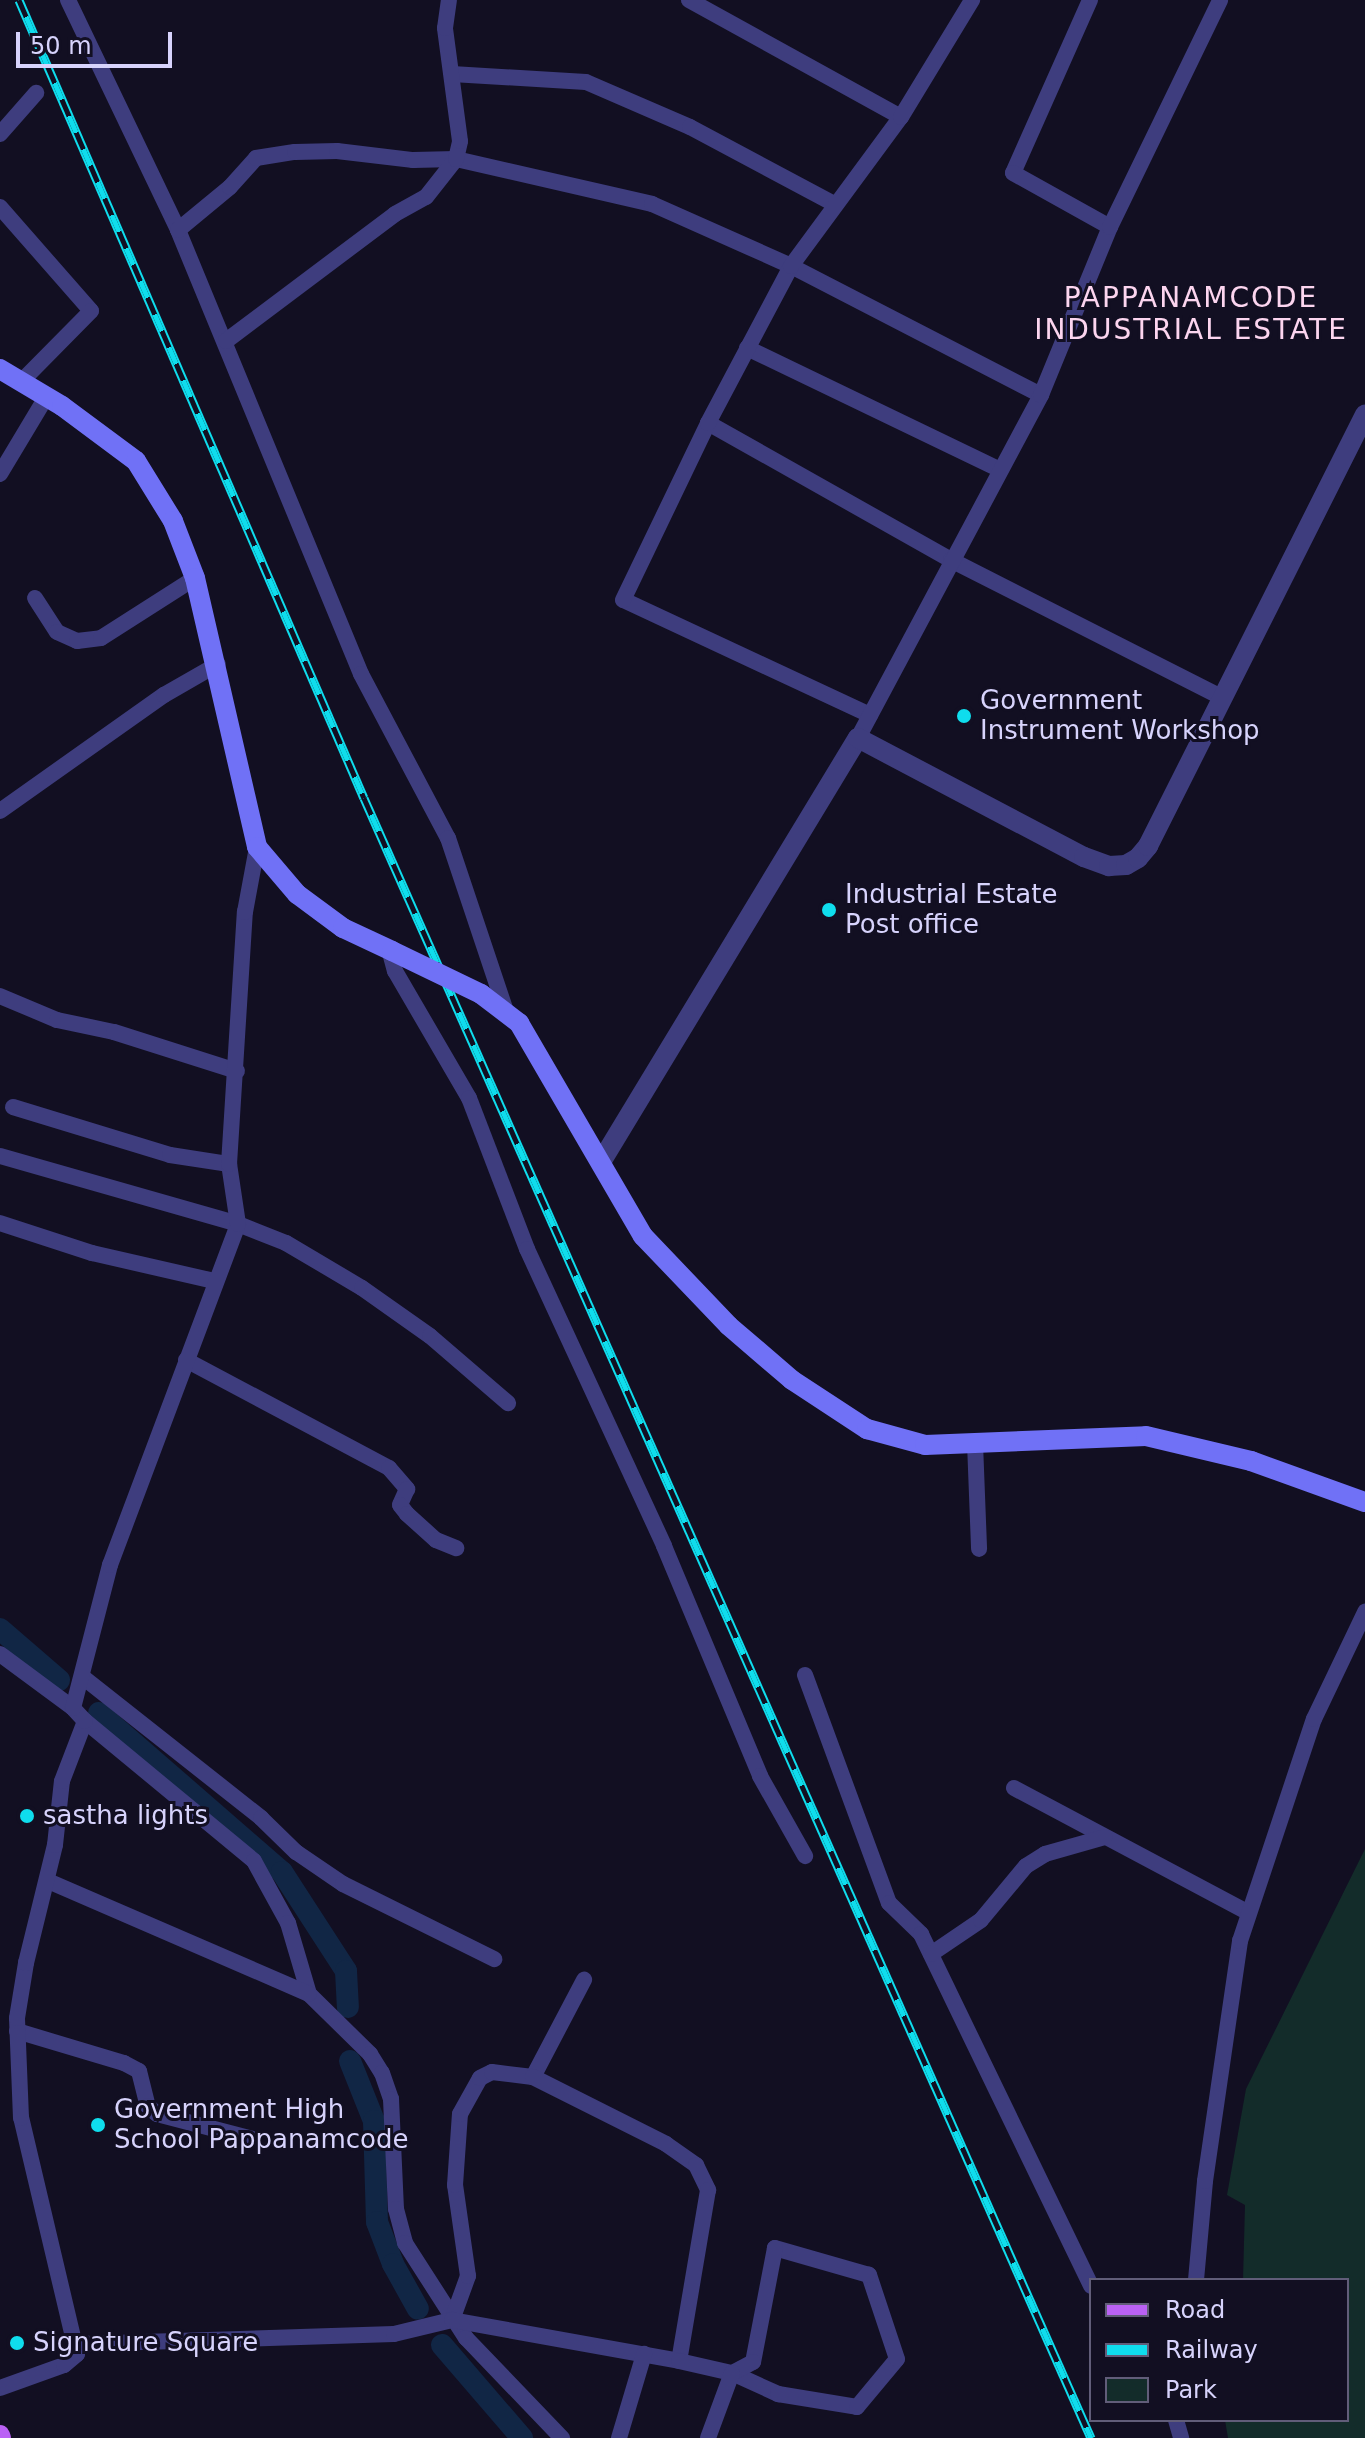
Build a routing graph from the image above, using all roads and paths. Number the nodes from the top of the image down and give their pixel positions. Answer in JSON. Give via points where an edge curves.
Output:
{"nodes":[{"id":1,"x":68,"y":0,"type":"edge"},
{"id":2,"x":449,"y":0,"type":"edge"},
{"id":3,"x":972,"y":0,"type":"edge"},
{"id":4,"x":1090,"y":0,"type":"edge"},
{"id":5,"x":1220,"y":0,"type":"edge"},
{"id":6,"x":698,"y":2,"type":"edge"},
{"id":7,"x":452,"y":74,"type":"junction"},
{"id":8,"x":36,"y":93,"type":"dead end"},
{"id":9,"x":901,"y":117,"type":"junction"},
{"id":10,"x":0,"y":134,"type":"edge"},
{"id":11,"x":456,"y":159,"type":"junction"},
{"id":12,"x":834,"y":204,"type":"junction"},
{"id":13,"x":0,"y":207,"type":"edge"},
{"id":14,"x":1110,"y":227,"type":"junction"},
{"id":15,"x":178,"y":230,"type":"junction"},
{"id":16,"x":791,"y":266,"type":"junction"},
{"id":17,"x":226,"y":341,"type":"junction"},
{"id":18,"x":747,"y":348,"type":"junction"},
{"id":19,"x":0,"y":369,"type":"edge"},
{"id":20,"x":21,"y":382,"type":"junction"},
{"id":21,"x":1041,"y":395,"type":"junction"},
{"id":22,"x":46,"y":397,"type":"junction"},
{"id":23,"x":1365,"y":414,"type":"edge"},
{"id":24,"x":708,"y":423,"type":"junction"},
{"id":25,"x":1000,"y":470,"type":"junction"},
{"id":26,"x":0,"y":474,"type":"edge"},
{"id":27,"x":951,"y":560,"type":"junction"},
{"id":28,"x":195,"y":578,"type":"junction"},
{"id":29,"x":35,"y":598,"type":"dead end"},
{"id":30,"x":218,"y":664,"type":"junction"},
{"id":31,"x":1223,"y":698,"type":"junction"},
{"id":32,"x":870,"y":715,"type":"junction"},
{"id":33,"x":858,"y":738,"type":"junction"},
{"id":34,"x":0,"y":811,"type":"edge"},
{"id":35,"x":257,"y":847,"type":"junction"},
{"id":36,"x":390,"y":950,"type":"junction"},
{"id":37,"x":0,"y":996,"type":"edge"},
{"id":38,"x":507,"y":1014,"type":"junction"},
{"id":39,"x":237,"y":1071,"type":"junction"},
{"id":40,"x":13,"y":1107,"type":"dead end"},
{"id":41,"x":0,"y":1156,"type":"edge"},
{"id":42,"x":601,"y":1162,"type":"junction"},
{"id":43,"x":229,"y":1164,"type":"junction"},
{"id":44,"x":0,"y":1223,"type":"edge"},
{"id":45,"x":238,"y":1224,"type":"junction"},
{"id":46,"x":214,"y":1281,"type":"junction"},
{"id":47,"x":186,"y":1360,"type":"junction"},
{"id":48,"x":508,"y":1403,"type":"dead end"},
{"id":49,"x":975,"y":1443,"type":"junction"},
{"id":50,"x":1365,"y":1502,"type":"edge"},
{"id":51,"x":456,"y":1548,"type":"dead end"},
{"id":52,"x":979,"y":1549,"type":"dead end"},
{"id":53,"x":1365,"y":1612,"type":"edge"},
{"id":54,"x":0,"y":1654,"type":"edge"},
{"id":55,"x":805,"y":1675,"type":"dead end"},
{"id":56,"x":84,"y":1678,"type":"junction"},
{"id":57,"x":73,"y":1708,"type":"junction"},
{"id":58,"x":85,"y":1721,"type":"junction"},
{"id":59,"x":1014,"y":1788,"type":"dead end"},
{"id":60,"x":1105,"y":1837,"type":"junction"},
{"id":61,"x":805,"y":1856,"type":"dead end"},
{"id":62,"x":48,"y":1881,"type":"junction"},
{"id":63,"x":1247,"y":1912,"type":"junction"},
{"id":64,"x":931,"y":1954,"type":"junction"},
{"id":65,"x":494,"y":1959,"type":"dead end"},
{"id":66,"x":584,"y":1980,"type":"dead end"},
{"id":67,"x":309,"y":1994,"type":"junction"},
{"id":68,"x":17,"y":2031,"type":"junction"},
{"id":69,"x":533,"y":2077,"type":"junction"},
{"id":70,"x":253,"y":2139,"type":"dead end"},
{"id":71,"x":1196,"y":2278,"type":"edge"},
{"id":72,"x":1089,"y":2282,"type":"edge"},
{"id":73,"x":452,"y":2320,"type":"junction"},
{"id":74,"x":78,"y":2344,"type":"junction"},
{"id":75,"x":644,"y":2354,"type":"junction"},
{"id":76,"x":679,"y":2361,"type":"junction"},
{"id":77,"x":732,"y":2373,"type":"junction"},
{"id":78,"x":0,"y":2388,"type":"edge"},
{"id":79,"x":562,"y":2438,"type":"edge"},
{"id":80,"x":619,"y":2438,"type":"edge"},
{"id":81,"x":708,"y":2438,"type":"edge"}],
"edges":[{"from":1,"to":15,"type":"street"},
{"from":2,"to":7,"type":"street","via":[[445,28]]},
{"from":3,"to":9,"type":"street"},
{"from":4,"to":14,"type":"street","via":[[1013,173]]},
{"from":5,"to":14,"type":"street"},
{"from":6,"to":9,"type":"street"},
{"from":7,"to":11,"type":"street","via":[[460,141]]},
{"from":7,"to":12,"type":"street","via":[[586,82],[690,127]]},
{"from":8,"to":10,"type":"street"},
{"from":9,"to":12,"type":"street"},
{"from":11,"to":15,"type":"street","via":[[337,151],[256,158]]},
{"from":11,"to":16,"type":"street","via":[[652,204]]},
{"from":11,"to":17,"type":"street","via":[[426,197],[395,214]]},
{"from":12,"to":16,"type":"street"},
{"from":13,"to":20,"type":"street","via":[[91,311]]},
{"from":14,"to":21,"type":"street"},
{"from":15,"to":17,"type":"street"},
{"from":16,"to":18,"type":"street"},
{"from":16,"to":21,"type":"street"},
{"from":17,"to":38,"type":"street","via":[[361,674],[448,838]]},
{"from":18,"to":24,"type":"street"},
{"from":18,"to":25,"type":"street"},
{"from":19,"to":20,"type":"main road"},
{"from":20,"to":22,"type":"main road"},
{"from":21,"to":25,"type":"street"},
{"from":22,"to":26,"type":"street"},
{"from":22,"to":28,"type":"main road","via":[[136,461],[173,521]]},
{"from":23,"to":31,"type":"street"},
{"from":24,"to":27,"type":"street"},
{"from":24,"to":32,"type":"street","via":[[623,600]]},
{"from":25,"to":27,"type":"street"},
{"from":27,"to":31,"type":"street"},
{"from":27,"to":32,"type":"street"},
{"from":28,"to":29,"type":"street","via":[[101,638],[77,641],[57,632]]},
{"from":28,"to":30,"type":"main road"},
{"from":30,"to":34,"type":"street","via":[[164,695]]},
{"from":30,"to":35,"type":"main road"},
{"from":31,"to":33,"type":"street","via":[[1148,846],[1126,865],[1109,866],[1084,857]]},
{"from":32,"to":33,"type":"street"},
{"from":33,"to":42,"type":"street"},
{"from":35,"to":36,"type":"main road","via":[[297,894],[343,928]]},
{"from":35,"to":39,"type":"street","via":[[245,912]]},
{"from":36,"to":38,"type":"main road","bridge":true,"via":[[481,994]]},
{"from":36,"to":61,"type":"street","via":[[395,971],[469,1098],[527,1249],[664,1546],[760,1776]]},
{"from":37,"to":39,"type":"street","via":[[57,1020]]},
{"from":38,"to":42,"type":"main road","via":[[519,1023]]},
{"from":39,"to":43,"type":"street"},
{"from":40,"to":43,"type":"street","via":[[170,1155]]},
{"from":41,"to":45,"type":"street"},
{"from":42,"to":49,"type":"main road","via":[[643,1236],[729,1326],[792,1380],[867,1429],[925,1445]]},
{"from":43,"to":45,"type":"street"},
{"from":44,"to":46,"type":"street","via":[[92,1253]]},
{"from":45,"to":46,"type":"street"},
{"from":45,"to":48,"type":"street","via":[[286,1243],[362,1288],[430,1336]]},
{"from":46,"to":47,"type":"street"},
{"from":47,"to":51,"type":"street","via":[[389,1468],[407,1489],[400,1505],[407,1514],[436,1540]]},
{"from":47,"to":56,"type":"street","via":[[110,1565]]},
{"from":49,"to":50,"type":"main road","via":[[1146,1436],[1251,1461]]},
{"from":49,"to":52,"type":"street"},
{"from":53,"to":63,"type":"street","via":[[1314,1719]]},
{"from":54,"to":57,"type":"street"},
{"from":55,"to":64,"type":"street","via":[[889,1903],[921,1934]]},
{"from":56,"to":57,"type":"street"},
{"from":56,"to":65,"type":"street","via":[[261,1818],[296,1852],[343,1884]]},
{"from":57,"to":58,"type":"street"},
{"from":58,"to":62,"type":"street","via":[[62,1781]]},
{"from":58,"to":67,"type":"street","via":[[254,1861],[288,1923]]},
{"from":59,"to":60,"type":"street"},
{"from":60,"to":63,"type":"street"},
{"from":60,"to":64,"type":"street","via":[[1045,1854],[1026,1866],[981,1920]]},
{"from":62,"to":67,"type":"street"},
{"from":62,"to":68,"type":"street","via":[[26,1963]]},
{"from":63,"to":71,"type":"street","via":[[1205,2181]]},
{"from":64,"to":72,"type":"street"},
{"from":66,"to":69,"type":"street"},
{"from":67,"to":73,"type":"street","via":[[370,2054],[382,2073],[391,2099],[396,2209],[405,2243]]},
{"from":68,"to":70,"type":"street","via":[[139,2071],[148,2106],[157,2114]]},
{"from":68,"to":74,"type":"street","via":[[21,2118]]},
{"from":69,"to":73,"type":"street","via":[[492,2072],[480,2078],[460,2114],[455,2185],[468,2276]]},
{"from":69,"to":76,"type":"street","via":[[666,2144],[696,2165],[708,2190]]},
{"from":73,"to":74,"type":"street","via":[[394,2334]]},
{"from":73,"to":75,"type":"street"},
{"from":73,"to":79,"type":"street"},
{"from":74,"to":78,"type":"street","via":[[77,2354],[64,2365]]},
{"from":75,"to":76,"type":"street"},
{"from":75,"to":80,"type":"street"},
{"from":76,"to":77,"type":"street"},
{"from":77,"to":77,"type":"street","via":[[753,2362],[775,2248],[869,2275],[897,2359],[857,2407],[778,2394]]},
{"from":77,"to":81,"type":"street"}]}
